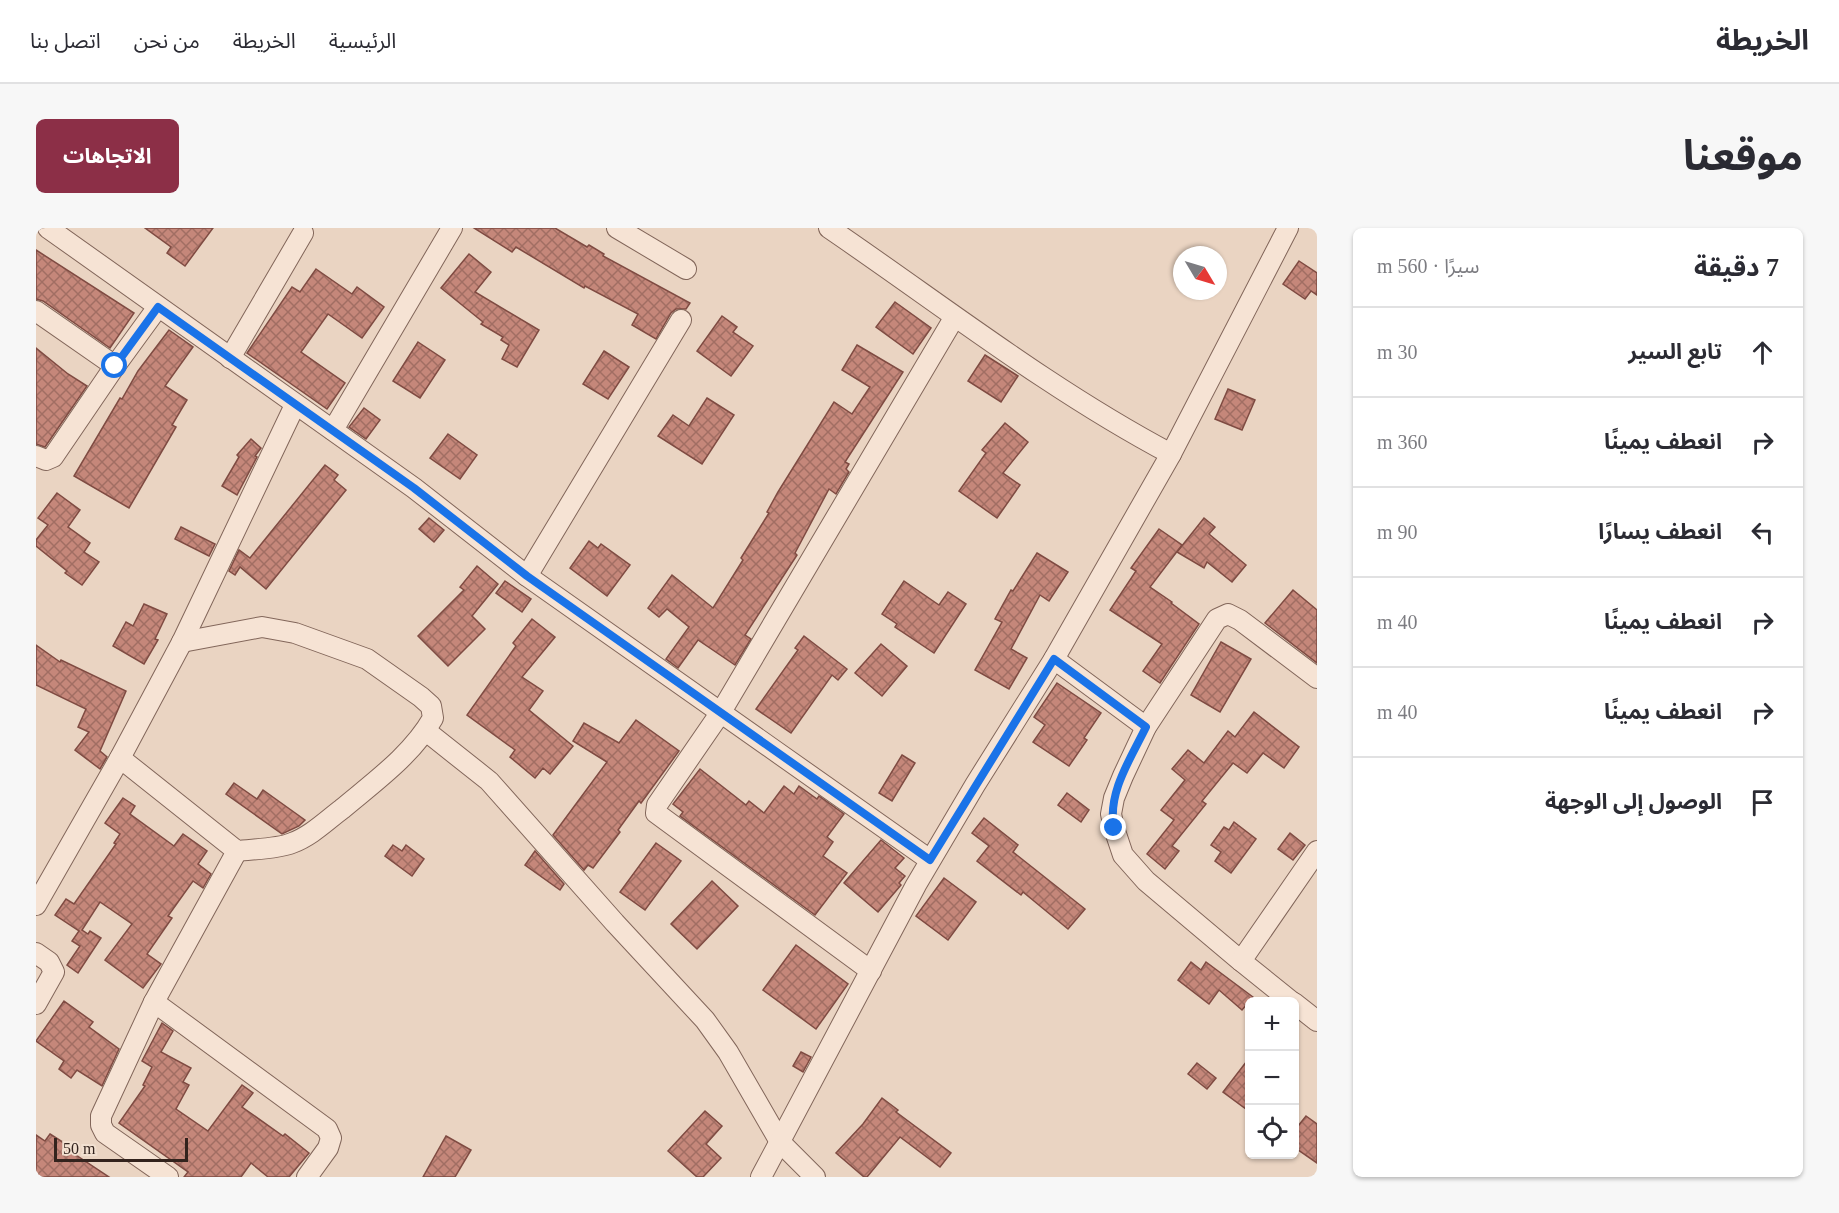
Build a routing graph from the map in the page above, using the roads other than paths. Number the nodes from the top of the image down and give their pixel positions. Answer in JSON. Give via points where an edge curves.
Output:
{"nodes":[{"id":1,"x":48,"y":228,"type":"edge"},
{"id":2,"x":452,"y":228,"type":"edge"},
{"id":3,"x":617,"y":228,"type":"edge"},
{"id":4,"x":829,"y":228,"type":"edge"},
{"id":5,"x":1288,"y":228,"type":"edge"},
{"id":6,"x":303,"y":233,"type":"dead end"},
{"id":7,"x":686,"y":269,"type":"dead end"},
{"id":8,"x":158,"y":307,"type":"junction"},
{"id":9,"x":36,"y":311,"type":"edge"},
{"id":10,"x":954,"y":318,"type":"junction"},
{"id":11,"x":681,"y":320,"type":"dead end"},
{"id":12,"x":230,"y":358,"type":"junction"},
{"id":13,"x":115,"y":366,"type":"junction"},
{"id":14,"x":295,"y":405,"type":"junction"},
{"id":15,"x":333,"y":430,"type":"junction"},
{"id":16,"x":1171,"y":454,"type":"junction"},
{"id":17,"x":36,"y":456,"type":"edge"},
{"id":18,"x":527,"y":576,"type":"junction"},
{"id":19,"x":182,"y":642,"type":"junction"},
{"id":20,"x":1054,"y":659,"type":"junction"},
{"id":21,"x":1317,"y":678,"type":"edge"},
{"id":22,"x":722,"y":712,"type":"junction"},
{"id":23,"x":1146,"y":727,"type":"junction"},
{"id":24,"x":426,"y":731,"type":"junction"},
{"id":25,"x":120,"y":758,"type":"junction"},
{"id":26,"x":1317,"y":850,"type":"edge"},
{"id":27,"x":237,"y":851,"type":"junction"},
{"id":28,"x":930,"y":860,"type":"junction"},
{"id":29,"x":36,"y":905,"type":"edge"},
{"id":30,"x":36,"y":953,"type":"edge"},
{"id":31,"x":1242,"y":962,"type":"junction"},
{"id":32,"x":871,"y":971,"type":"junction"},
{"id":33,"x":1287,"y":997,"type":"edge"},
{"id":34,"x":154,"y":1002,"type":"junction"},
{"id":35,"x":36,"y":1004,"type":"edge"},
{"id":36,"x":1299,"y":1007,"type":"edge"},
{"id":37,"x":1317,"y":1021,"type":"edge"},
{"id":38,"x":780,"y":1142,"type":"junction"},
{"id":39,"x":168,"y":1177,"type":"edge"},
{"id":40,"x":307,"y":1177,"type":"edge"},
{"id":41,"x":761,"y":1177,"type":"edge"},
{"id":42,"x":815,"y":1177,"type":"edge"}],
"edges":[{"from":1,"to":8,"type":"street"},
{"from":2,"to":15,"type":"street"},
{"from":3,"to":7,"type":"street"},
{"from":4,"to":10,"type":"street"},
{"from":5,"to":16,"type":"street"},
{"from":6,"to":12,"type":"street"},
{"from":8,"to":12,"type":"street"},
{"from":8,"to":13,"type":"street"},
{"from":9,"to":13,"type":"street"},
{"from":10,"to":16,"type":"street","via":[[1091,408]]},
{"from":10,"to":22,"type":"street"},
{"from":11,"to":18,"type":"street"},
{"from":12,"to":14,"type":"street"},
{"from":13,"to":17,"type":"street","via":[[53,457],[46,460]]},
{"from":14,"to":15,"type":"street"},
{"from":14,"to":19,"type":"street"},
{"from":15,"to":18,"type":"street"},
{"from":16,"to":20,"type":"street"},
{"from":18,"to":22,"type":"street"},
{"from":19,"to":24,"type":"street","via":[[262,627],[295,633],[367,659],[431,706],[434,718]]},
{"from":19,"to":25,"type":"street"},
{"from":20,"to":23,"type":"street"},
{"from":20,"to":28,"type":"street"},
{"from":21,"to":23,"type":"street","via":[[1228,614],[1217,619]]},
{"from":22,"to":28,"type":"street"},
{"from":22,"to":32,"type":"street","via":[[657,805],[656,813]]},
{"from":23,"to":31,"type":"street","via":[[1114,798],[1111,814],[1123,855],[1146,881]]},
{"from":24,"to":27,"type":"street","via":[[316,830],[291,844]]},
{"from":24,"to":38,"type":"street","via":[[489,781],[705,1020]]},
{"from":25,"to":27,"type":"street"},
{"from":25,"to":29,"type":"street"},
{"from":26,"to":31,"type":"street"},
{"from":27,"to":34,"type":"street"},
{"from":28,"to":32,"type":"street"},
{"from":30,"to":35,"type":"street","via":[[49,962],[54,972]]},
{"from":31,"to":33,"type":"street"},
{"from":32,"to":38,"type":"street"},
{"from":34,"to":39,"type":"street","via":[[100,1125],[105,1133]]},
{"from":34,"to":40,"type":"street","via":[[327,1129],[331,1138],[328,1148]]},
{"from":36,"to":37,"type":"street"},
{"from":38,"to":41,"type":"street"},
{"from":38,"to":42,"type":"street"}]}
